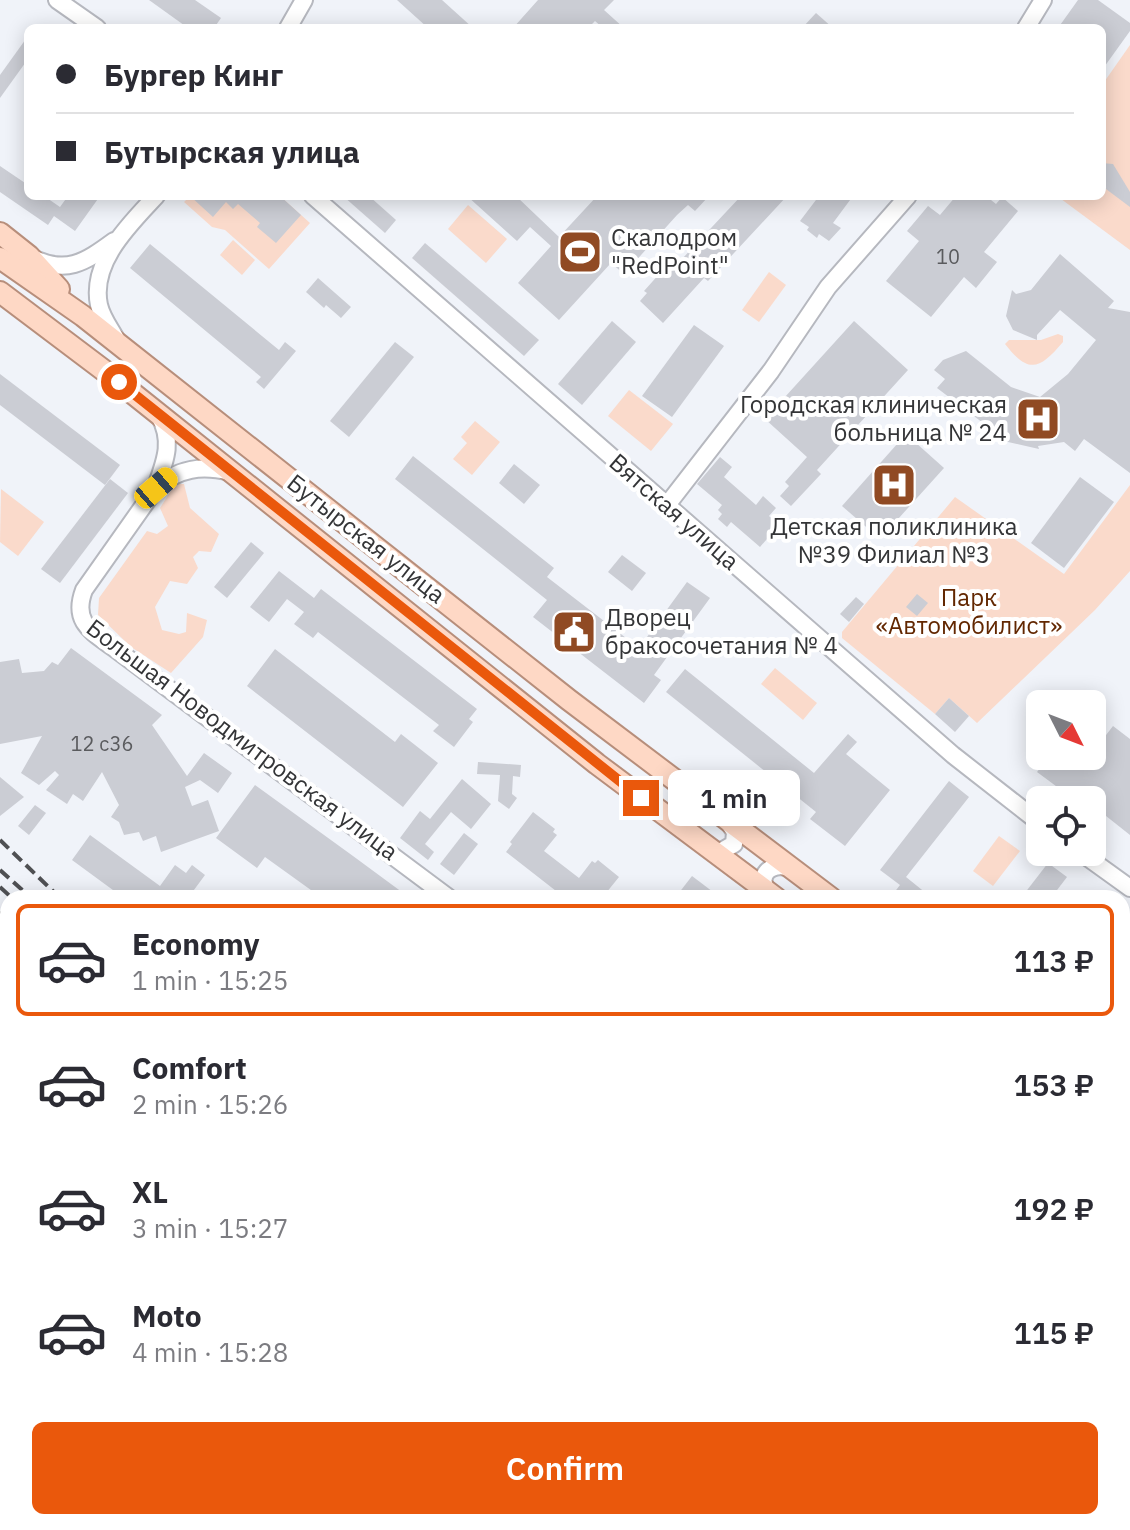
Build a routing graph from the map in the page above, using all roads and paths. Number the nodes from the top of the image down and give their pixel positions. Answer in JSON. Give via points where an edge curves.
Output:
{"nodes":[{"id":1,"x":57,"y":0,"type":"edge"},
{"id":2,"x":304,"y":0,"type":"edge"},
{"id":3,"x":1043,"y":0,"type":"edge"},
{"id":4,"x":91,"y":24,"type":"edge"},
{"id":5,"x":290,"y":24,"type":"edge"},
{"id":6,"x":1028,"y":24,"type":"edge"},
{"id":7,"x":152,"y":200,"type":"edge"},
{"id":8,"x":318,"y":200,"type":"edge"},
{"id":9,"x":904,"y":200,"type":"edge"},
{"id":10,"x":0,"y":233,"type":"edge"},
{"id":11,"x":120,"y":236,"type":"junction"},
{"id":12,"x":0,"y":242,"type":"edge"},
{"id":13,"x":29,"y":256,"type":"junction"},
{"id":14,"x":0,"y":258,"type":"edge"},
{"id":15,"x":0,"y":292,"type":"edge"},
{"id":16,"x":0,"y":311,"type":"edge"},
{"id":17,"x":83,"y":316,"type":"junction"},
{"id":18,"x":68,"y":342,"type":"junction"},
{"id":19,"x":120,"y":346,"type":"junction"},
{"id":20,"x":158,"y":414,"type":"junction"},
{"id":21,"x":233,"y":473,"type":"junction"},
{"id":22,"x":156,"y":488,"type":"junction"},
{"id":23,"x":667,"y":505,"type":"junction"},
{"id":24,"x":1026,"y":812,"type":"edge"},
{"id":25,"x":729,"y":823,"type":"junction"},
{"id":26,"x":709,"y":849,"type":"junction"},
{"id":27,"x":1099,"y":866,"type":"edge"},
{"id":28,"x":789,"y":868,"type":"junction"},
{"id":29,"x":1130,"y":888,"type":"edge"},
{"id":30,"x":438,"y":890,"type":"edge"},
{"id":31,"x":765,"y":890,"type":"edge"},
{"id":32,"x":768,"y":890,"type":"edge"},
{"id":33,"x":820,"y":890,"type":"edge"}],
"edges":[{"from":1,"to":4,"type":"street"},
{"from":2,"to":5,"type":"street"},
{"from":3,"to":6,"type":"street"},
{"from":7,"to":11,"type":"street"},
{"from":8,"to":23,"type":"street","name":"Вятская улица"},
{"from":9,"to":23,"type":"street","via":[[828,287],[771,371]]},
{"from":10,"to":13,"type":"main road"},
{"from":11,"to":13,"type":"street","via":[[68,266],[44,264]]},
{"from":11,"to":19,"type":"street","via":[[105,263],[98,303]]},
{"from":12,"to":13,"type":"street"},
{"from":13,"to":17,"type":"main road"},
{"from":14,"to":17,"type":"main road","name":"Бутырская улица"},
{"from":15,"to":18,"type":"main road","name":"Бутырская улица"},
{"from":16,"to":18,"type":"main road"},
{"from":17,"to":19,"type":"main road","name":"Бутырская улица"},
{"from":18,"to":20,"type":"main road","name":"Бутырская улица"},
{"from":19,"to":25,"type":"main road","name":"Бутырская улица"},
{"from":20,"to":21,"type":"main road","name":"Бутырская улица"},
{"from":20,"to":22,"type":"street","name":"Большая Новодмитровская улица","via":[[168,442]]},
{"from":21,"to":22,"type":"street","name":"Большая Новодмитровская улица","via":[[195,468]]},
{"from":21,"to":26,"type":"main road","name":"Бутырская улица"},
{"from":22,"to":30,"type":"street","name":"Большая Новодмитровская улица","via":[[84,590],[79,602],[82,621]]},
{"from":23,"to":24,"type":"street","name":"Вятская улица"},
{"from":25,"to":26,"type":"street","via":[[734,844],[726,851]]},
{"from":25,"to":28,"type":"main road","name":"Бутырская улица"},
{"from":26,"to":31,"type":"main road","name":"Бутырская улица"},
{"from":27,"to":29,"type":"street"},
{"from":28,"to":32,"type":"street","name":"Бутырская улица","via":[[768,869],[763,885]]},
{"from":28,"to":33,"type":"main road","name":"Бутырская улица"}]}
